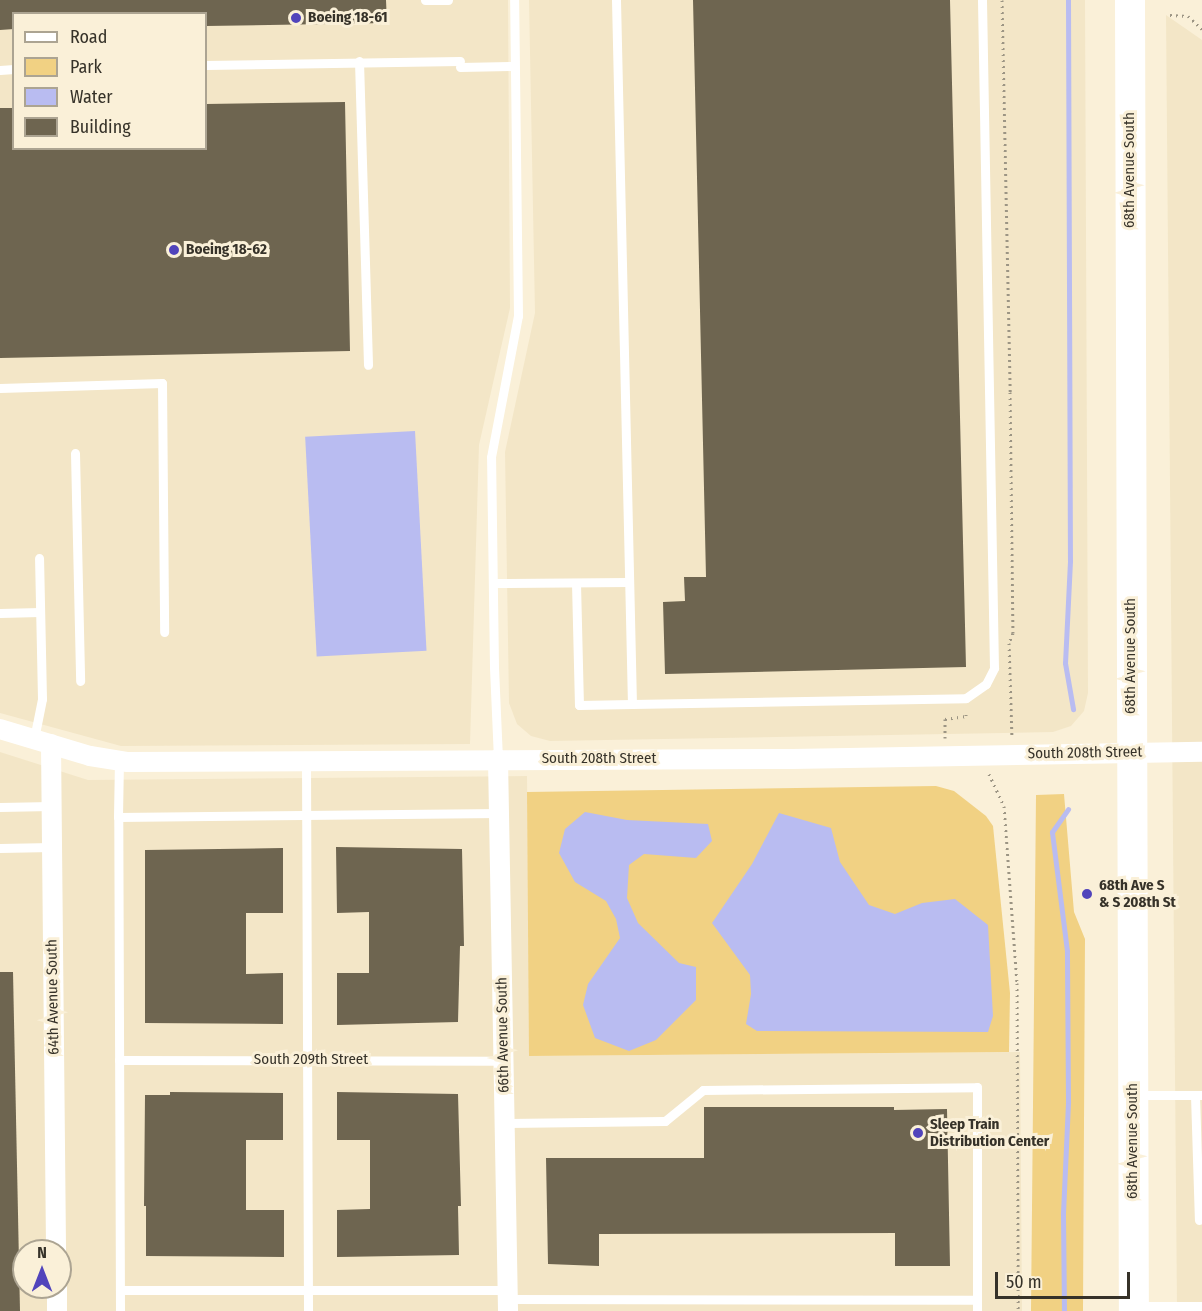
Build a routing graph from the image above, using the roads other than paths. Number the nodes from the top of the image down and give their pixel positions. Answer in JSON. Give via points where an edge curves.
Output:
{"nodes":[{"id":1,"x":425,"y":0,"type":"edge"},
{"id":2,"x":448,"y":0,"type":"edge"},
{"id":3,"x":514,"y":0,"type":"edge"},
{"id":4,"x":616,"y":0,"type":"edge"},
{"id":5,"x":982,"y":0,"type":"edge"},
{"id":6,"x":1130,"y":0,"type":"edge"},
{"id":7,"x":359,"y":61,"type":"junction"},
{"id":8,"x":207,"y":65,"type":"edge"},
{"id":9,"x":514,"y":66,"type":"junction"},
{"id":10,"x":368,"y":365,"type":"dead end"},
{"id":11,"x":0,"y":388,"type":"edge"},
{"id":12,"x":75,"y":453,"type":"dead end"},
{"id":13,"x":39,"y":558,"type":"dead end"},
{"id":14,"x":628,"y":582,"type":"junction"},
{"id":15,"x":493,"y":583,"type":"junction"},
{"id":16,"x":576,"y":583,"type":"junction"},
{"id":17,"x":40,"y":612,"type":"junction"},
{"id":18,"x":0,"y":614,"type":"edge"},
{"id":19,"x":164,"y":632,"type":"dead end"},
{"id":20,"x":80,"y":681,"type":"dead end"},
{"id":21,"x":632,"y":704,"type":"junction"},
{"id":22,"x":0,"y":729,"type":"edge"},
{"id":23,"x":42,"y":741,"type":"junction"},
{"id":24,"x":1202,"y":752,"type":"edge"},
{"id":25,"x":1131,"y":753,"type":"junction"},
{"id":26,"x":498,"y":759,"type":"junction"},
{"id":27,"x":118,"y":761,"type":"junction"},
{"id":28,"x":306,"y":761,"type":"junction"},
{"id":29,"x":51,"y":806,"type":"junction"},
{"id":30,"x":0,"y":807,"type":"edge"},
{"id":31,"x":499,"y":813,"type":"junction"},
{"id":32,"x":306,"y":814,"type":"junction"},
{"id":33,"x":118,"y":817,"type":"junction"},
{"id":34,"x":52,"y":847,"type":"junction"},
{"id":35,"x":0,"y":848,"type":"edge"},
{"id":36,"x":118,"y":1060,"type":"junction"},
{"id":37,"x":307,"y":1060,"type":"junction"},
{"id":38,"x":504,"y":1061,"type":"junction"},
{"id":39,"x":1132,"y":1095,"type":"junction"},
{"id":40,"x":1199,"y":1095,"type":"edge"},
{"id":41,"x":505,"y":1123,"type":"junction"},
{"id":42,"x":1199,"y":1220,"type":"dead end"},
{"id":43,"x":56,"y":1239,"type":"edge"},
{"id":44,"x":120,"y":1290,"type":"junction"},
{"id":45,"x":308,"y":1290,"type":"junction"},
{"id":46,"x":508,"y":1300,"type":"edge"},
{"id":47,"x":977,"y":1300,"type":"junction"},
{"id":48,"x":1202,"y":1306,"type":"edge"},
{"id":49,"x":1134,"y":1309,"type":"edge"},
{"id":50,"x":120,"y":1311,"type":"edge"},
{"id":51,"x":308,"y":1311,"type":"edge"},
{"id":52,"x":977,"y":1311,"type":"edge"}],
"edges":[{"from":1,"to":2,"type":"lane"},
{"from":3,"to":9,"type":"lane"},
{"from":4,"to":14,"type":"lane"},
{"from":5,"to":21,"type":"lane","via":[[994,668],[986,684],[966,698]]},
{"from":6,"to":25,"type":"main road","name":"68th Avenue South"},
{"from":7,"to":8,"type":"lane"},
{"from":7,"to":9,"type":"lane"},
{"from":7,"to":10,"type":"lane"},
{"from":9,"to":15,"type":"lane","via":[[518,316],[491,457]]},
{"from":11,"to":19,"type":"lane","via":[[162,383]]},
{"from":12,"to":20,"type":"lane"},
{"from":13,"to":17,"type":"lane"},
{"from":14,"to":16,"type":"lane"},
{"from":14,"to":21,"type":"lane"},
{"from":15,"to":16,"type":"lane"},
{"from":15,"to":26,"type":"lane"},
{"from":16,"to":21,"type":"lane","via":[[579,705]]},
{"from":17,"to":18,"type":"lane"},
{"from":17,"to":23,"type":"lane"},
{"from":22,"to":23,"type":"street","name":"South 208th Street"},
{"from":23,"to":27,"type":"street","name":"South 208th Street"},
{"from":23,"to":29,"type":"street","name":"64th Avenue South"},
{"from":24,"to":25,"type":"street","name":"South 208th Street"},
{"from":25,"to":26,"type":"street","name":"South 208th Street"},
{"from":25,"to":39,"type":"main road","name":"68th Avenue South"},
{"from":26,"to":28,"type":"street","name":"South 208th Street"},
{"from":26,"to":31,"type":"street","name":"66th Avenue South"},
{"from":27,"to":28,"type":"street","name":"South 208th Street"},
{"from":27,"to":33,"type":"lane"},
{"from":28,"to":32,"type":"lane"},
{"from":29,"to":30,"type":"lane"},
{"from":29,"to":34,"type":"street","name":"64th Avenue South"},
{"from":31,"to":32,"type":"lane"},
{"from":31,"to":38,"type":"street","name":"66th Avenue South"},
{"from":32,"to":33,"type":"lane"},
{"from":32,"to":37,"type":"lane"},
{"from":33,"to":36,"type":"lane"},
{"from":34,"to":35,"type":"lane"},
{"from":34,"to":43,"type":"street","name":"64th Avenue South"},
{"from":36,"to":37,"type":"lane","name":"South 209th Street"},
{"from":36,"to":44,"type":"lane"},
{"from":37,"to":38,"type":"lane","name":"South 209th Street"},
{"from":37,"to":45,"type":"lane"},
{"from":38,"to":41,"type":"street","name":"66th Avenue South"},
{"from":39,"to":40,"type":"lane"},
{"from":39,"to":49,"type":"main road","name":"68th Avenue South"},
{"from":40,"to":42,"type":"lane"},
{"from":41,"to":46,"type":"street","name":"66th Avenue South"},
{"from":41,"to":47,"type":"lane","via":[[665,1121],[703,1090],[977,1087]]},
{"from":44,"to":45,"type":"lane"},
{"from":44,"to":50,"type":"lane"},
{"from":45,"to":46,"type":"lane"},
{"from":45,"to":51,"type":"lane"},
{"from":46,"to":47,"type":"lane"},
{"from":47,"to":52,"type":"lane"},
{"from":48,"to":49,"type":"lane"}]}
